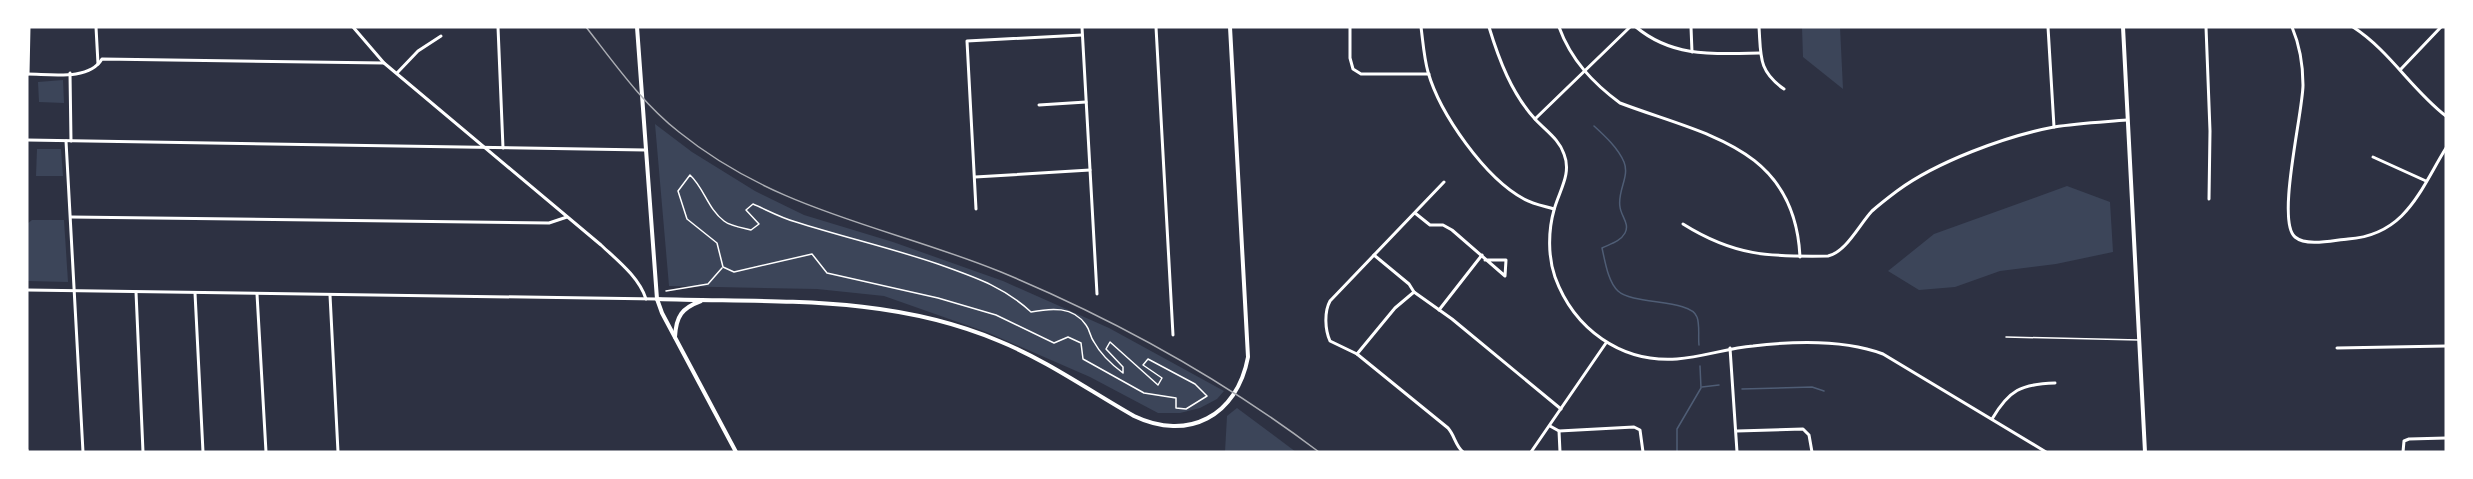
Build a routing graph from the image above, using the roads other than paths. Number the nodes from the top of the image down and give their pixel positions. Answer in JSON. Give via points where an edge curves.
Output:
{"nodes":[{"id":1,"x":28,"y":27,"type":"edge"},
{"id":2,"x":96,"y":27,"type":"edge"},
{"id":3,"x":353,"y":27,"type":"edge"},
{"id":4,"x":498,"y":27,"type":"edge"},
{"id":5,"x":637,"y":27,"type":"edge"},
{"id":6,"x":1082,"y":27,"type":"edge"},
{"id":7,"x":1156,"y":27,"type":"edge"},
{"id":8,"x":1230,"y":27,"type":"edge"},
{"id":9,"x":1350,"y":27,"type":"edge"},
{"id":10,"x":1421,"y":27,"type":"edge"},
{"id":11,"x":1489,"y":27,"type":"edge"},
{"id":12,"x":1559,"y":27,"type":"edge"},
{"id":13,"x":1629,"y":27,"type":"edge"},
{"id":14,"x":1636,"y":27,"type":"edge"},
{"id":15,"x":1691,"y":27,"type":"edge"},
{"id":16,"x":1759,"y":27,"type":"edge"},
{"id":17,"x":2048,"y":27,"type":"edge"},
{"id":18,"x":2123,"y":27,"type":"edge"},
{"id":19,"x":2206,"y":27,"type":"edge"},
{"id":20,"x":2292,"y":27,"type":"edge"},
{"id":21,"x":2353,"y":27,"type":"edge"},
{"id":22,"x":2441,"y":27,"type":"edge"},
{"id":23,"x":1082,"y":35,"type":"junction"},
{"id":24,"x":441,"y":36,"type":"dead end"},
{"id":25,"x":1692,"y":53,"type":"junction"},
{"id":26,"x":1760,"y":53,"type":"junction"},
{"id":27,"x":384,"y":63,"type":"junction"},
{"id":28,"x":98,"y":66,"type":"junction"},
{"id":29,"x":2401,"y":69,"type":"junction"},
{"id":30,"x":1584,"y":71,"type":"junction"},
{"id":31,"x":70,"y":73,"type":"junction"},
{"id":32,"x":397,"y":73,"type":"junction"},
{"id":33,"x":28,"y":74,"type":"edge"},
{"id":34,"x":1429,"y":74,"type":"junction"},
{"id":35,"x":1784,"y":89,"type":"dead end"},
{"id":36,"x":1086,"y":102,"type":"junction"},
{"id":37,"x":1039,"y":105,"type":"dead end"},
{"id":38,"x":2446,"y":116,"type":"edge"},
{"id":39,"x":1535,"y":119,"type":"junction"},
{"id":40,"x":2128,"y":120,"type":"junction"},
{"id":41,"x":2054,"y":127,"type":"junction"},
{"id":42,"x":27,"y":140,"type":"edge"},
{"id":43,"x":66,"y":141,"type":"junction"},
{"id":44,"x":71,"y":141,"type":"junction"},
{"id":45,"x":485,"y":148,"type":"junction"},
{"id":46,"x":503,"y":148,"type":"junction"},
{"id":47,"x":2446,"y":148,"type":"edge"},
{"id":48,"x":645,"y":150,"type":"junction"},
{"id":49,"x":2373,"y":157,"type":"dead end"},
{"id":50,"x":1090,"y":170,"type":"junction"},
{"id":51,"x":975,"y":177,"type":"junction"},
{"id":52,"x":2426,"y":181,"type":"junction"},
{"id":53,"x":1444,"y":183,"type":"dead end"},
{"id":54,"x":2209,"y":199,"type":"dead end"},
{"id":55,"x":976,"y":209,"type":"dead end"},
{"id":56,"x":1554,"y":209,"type":"junction"},
{"id":57,"x":1415,"y":213,"type":"junction"},
{"id":58,"x":71,"y":217,"type":"junction"},
{"id":59,"x":567,"y":217,"type":"junction"},
{"id":60,"x":1683,"y":224,"type":"dead end"},
{"id":61,"x":1374,"y":255,"type":"junction"},
{"id":62,"x":1482,"y":255,"type":"junction"},
{"id":63,"x":1800,"y":256,"type":"junction"},
{"id":64,"x":1485,"y":260,"type":"junction"},
{"id":65,"x":27,"y":290,"type":"edge"},
{"id":66,"x":75,"y":291,"type":"junction"},
{"id":67,"x":136,"y":292,"type":"junction"},
{"id":68,"x":1414,"y":292,"type":"junction"},
{"id":69,"x":195,"y":293,"type":"junction"},
{"id":70,"x":257,"y":294,"type":"junction"},
{"id":71,"x":1097,"y":294,"type":"dead end"},
{"id":72,"x":330,"y":295,"type":"junction"},
{"id":73,"x":646,"y":299,"type":"junction"},
{"id":74,"x":657,"y":299,"type":"junction"},
{"id":75,"x":704,"y":300,"type":"junction"},
{"id":76,"x":1439,"y":310,"type":"junction"},
{"id":77,"x":1173,"y":335,"type":"dead end"},
{"id":78,"x":675,"y":337,"type":"junction"},
{"id":79,"x":2006,"y":337,"type":"dead end"},
{"id":80,"x":2140,"y":340,"type":"junction"},
{"id":81,"x":1606,"y":343,"type":"junction"},
{"id":82,"x":2446,"y":346,"type":"edge"},
{"id":83,"x":1730,"y":348,"type":"junction"},
{"id":84,"x":2337,"y":348,"type":"dead end"},
{"id":85,"x":1357,"y":354,"type":"junction"},
{"id":86,"x":2055,"y":382,"type":"dead end"},
{"id":87,"x":1561,"y":409,"type":"junction"},
{"id":88,"x":1992,"y":419,"type":"junction"},
{"id":89,"x":1550,"y":426,"type":"junction"},
{"id":90,"x":1559,"y":431,"type":"junction"},
{"id":91,"x":1737,"y":431,"type":"junction"},
{"id":92,"x":2446,"y":438,"type":"edge"},
{"id":93,"x":83,"y":452,"type":"edge"},
{"id":94,"x":144,"y":452,"type":"edge"},
{"id":95,"x":203,"y":452,"type":"edge"},
{"id":96,"x":266,"y":452,"type":"edge"},
{"id":97,"x":338,"y":452,"type":"edge"},
{"id":98,"x":736,"y":452,"type":"edge"},
{"id":99,"x":1462,"y":452,"type":"edge"},
{"id":100,"x":1532,"y":452,"type":"edge"},
{"id":101,"x":1560,"y":452,"type":"edge"},
{"id":102,"x":1643,"y":452,"type":"edge"},
{"id":103,"x":1737,"y":452,"type":"edge"},
{"id":104,"x":1812,"y":452,"type":"edge"},
{"id":105,"x":2046,"y":452,"type":"edge"},
{"id":106,"x":2145,"y":452,"type":"edge"},
{"id":107,"x":2403,"y":452,"type":"edge"}],
"edges":[{"from":1,"to":33,"type":"street"},
{"from":2,"to":28,"type":"street"},
{"from":3,"to":27,"type":"street"},
{"from":4,"to":46,"type":"street"},
{"from":5,"to":48,"type":"main road"},
{"from":6,"to":23,"type":"street"},
{"from":7,"to":77,"type":"street"},
{"from":8,"to":75,"type":"main road","via":[[1249,346],[1244,378],[1238,389],[1216,413],[1200,422],[1155,425],[1000,341],[906,312],[823,302]]},
{"from":9,"to":34,"type":"street","via":[[1350,58],[1353,69],[1360,74]]},
{"from":10,"to":34,"type":"street"},
{"from":11,"to":39,"type":"street","via":[[1514,89]]},
{"from":12,"to":30,"type":"street"},
{"from":13,"to":30,"type":"street"},
{"from":14,"to":25,"type":"street","via":[[1657,41]]},
{"from":15,"to":25,"type":"street"},
{"from":16,"to":26,"type":"street"},
{"from":17,"to":41,"type":"street"},
{"from":18,"to":40,"type":"main road"},
{"from":19,"to":54,"type":"street"},
{"from":20,"to":52,"type":"street","via":[[2303,70],[2288,205],[2289,228],[2296,238],[2307,242],[2354,239],[2387,228],[2412,205]]},
{"from":21,"to":29,"type":"street"},
{"from":22,"to":29,"type":"street"},
{"from":23,"to":36,"type":"street"},
{"from":23,"to":51,"type":"street","via":[[967,41]]},
{"from":24,"to":32,"type":"street","via":[[418,51]]},
{"from":25,"to":26,"type":"street"},
{"from":26,"to":35,"type":"street","via":[[1767,75]]},
{"from":27,"to":28,"type":"street","via":[[102,59]]},
{"from":27,"to":32,"type":"street"},
{"from":28,"to":31,"type":"street","via":[[87,72]]},
{"from":29,"to":38,"type":"street"},
{"from":30,"to":39,"type":"street"},
{"from":30,"to":63,"type":"street","via":[[1620,103],[1734,145],[1760,164],[1790,205],[1799,235]]},
{"from":31,"to":33,"type":"street"},
{"from":31,"to":44,"type":"street"},
{"from":32,"to":45,"type":"street"},
{"from":34,"to":56,"type":"street","via":[[1457,131],[1504,185],[1532,203]]},
{"from":36,"to":37,"type":"street"},
{"from":36,"to":50,"type":"street"},
{"from":39,"to":56,"type":"street","via":[[1559,142],[1567,162],[1565,182]]},
{"from":40,"to":41,"type":"street"},
{"from":40,"to":80,"type":"main road"},
{"from":41,"to":63,"type":"street","via":[[1973,151],[1912,180],[1873,211],[1836,254]]},
{"from":42,"to":43,"type":"street"},
{"from":43,"to":44,"type":"street"},
{"from":43,"to":58,"type":"street"},
{"from":44,"to":45,"type":"street"},
{"from":45,"to":46,"type":"street"},
{"from":45,"to":59,"type":"street"},
{"from":46,"to":48,"type":"street"},
{"from":47,"to":52,"type":"street"},
{"from":48,"to":74,"type":"main road"},
{"from":49,"to":52,"type":"street"},
{"from":50,"to":51,"type":"street"},
{"from":50,"to":71,"type":"street"},
{"from":51,"to":55,"type":"street"},
{"from":53,"to":57,"type":"street"},
{"from":56,"to":81,"type":"street","via":[[1550,239],[1555,277],[1573,312]]},
{"from":57,"to":61,"type":"street"},
{"from":57,"to":62,"type":"street","via":[[1430,225],[1452,230]]},
{"from":58,"to":59,"type":"street","via":[[549,223]]},
{"from":58,"to":66,"type":"street"},
{"from":59,"to":73,"type":"street","via":[[618,260]]},
{"from":60,"to":63,"type":"street","via":[[1744,252]]},
{"from":61,"to":68,"type":"street"},
{"from":61,"to":85,"type":"street","via":[[1327,306],[1330,341]]},
{"from":62,"to":64,"type":"street"},
{"from":62,"to":76,"type":"street"},
{"from":64,"to":64,"type":"street","via":[[1488,263],[1505,276],[1506,260]]},
{"from":65,"to":66,"type":"street"},
{"from":66,"to":67,"type":"street"},
{"from":66,"to":93,"type":"street"},
{"from":67,"to":69,"type":"street"},
{"from":67,"to":94,"type":"street"},
{"from":68,"to":76,"type":"street"},
{"from":68,"to":85,"type":"street","via":[[1395,308]]},
{"from":69,"to":70,"type":"street"},
{"from":69,"to":95,"type":"street"},
{"from":70,"to":72,"type":"street"},
{"from":70,"to":96,"type":"street"},
{"from":72,"to":73,"type":"street"},
{"from":72,"to":97,"type":"street"},
{"from":73,"to":74,"type":"street"},
{"from":74,"to":75,"type":"main road"},
{"from":74,"to":78,"type":"main road"},
{"from":75,"to":78,"type":"main road","via":[[681,312]]},
{"from":76,"to":87,"type":"street"},
{"from":78,"to":98,"type":"main road"},
{"from":79,"to":80,"type":"lane"},
{"from":80,"to":106,"type":"main road"},
{"from":81,"to":83,"type":"street","via":[[1630,353],[1662,359]]},
{"from":81,"to":87,"type":"street"},
{"from":82,"to":84,"type":"street"},
{"from":83,"to":88,"type":"street","via":[[1770,344],[1856,345],[1883,354]]},
{"from":83,"to":91,"type":"street"},
{"from":85,"to":99,"type":"street","via":[[1448,429]]},
{"from":86,"to":88,"type":"street","via":[[2020,387],[2008,396]]},
{"from":87,"to":89,"type":"street"},
{"from":88,"to":105,"type":"street"},
{"from":89,"to":90,"type":"street"},
{"from":89,"to":100,"type":"street"},
{"from":90,"to":101,"type":"street"},
{"from":90,"to":102,"type":"street","via":[[1634,427],[1640,430]]},
{"from":91,"to":103,"type":"street"},
{"from":91,"to":104,"type":"street","via":[[1803,429],[1809,435]]},
{"from":92,"to":107,"type":"street","via":[[2404,441]]}]}
